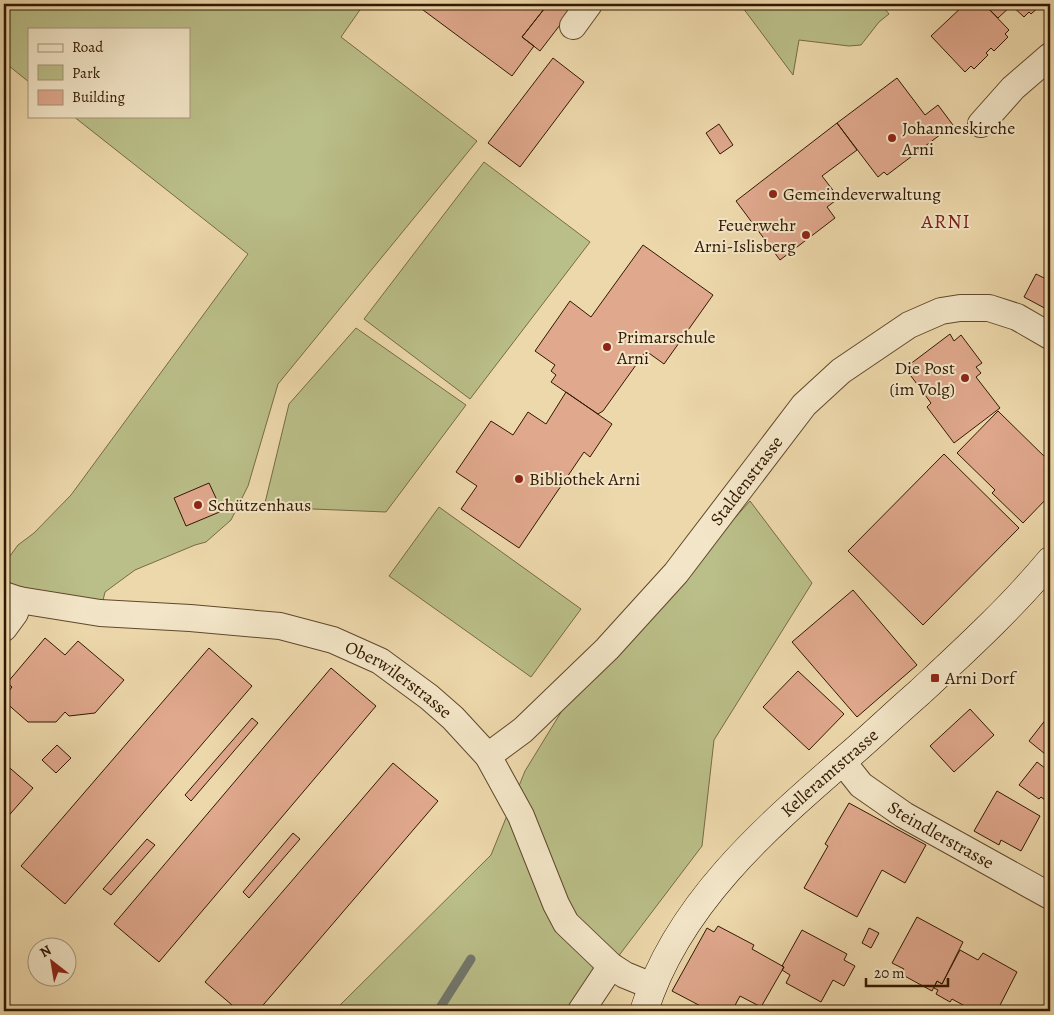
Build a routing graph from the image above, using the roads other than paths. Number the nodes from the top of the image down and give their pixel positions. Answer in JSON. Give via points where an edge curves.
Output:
{"nodes":[{"id":1,"x":589,"y":4,"type":"edge"},
{"id":2,"x":573,"y":26,"type":"dead end"},
{"id":3,"x":1050,"y":56,"type":"edge"},
{"id":4,"x":981,"y":124,"type":"dead end"},
{"id":5,"x":1050,"y":336,"type":"edge"},
{"id":6,"x":1050,"y":561,"type":"edge"},
{"id":7,"x":11,"y":597,"type":"edge"},
{"id":8,"x":4,"y":628,"type":"edge"},
{"id":9,"x":488,"y":756,"type":"junction"},
{"id":10,"x":842,"y":761,"type":"junction"},
{"id":11,"x":1050,"y":896,"type":"edge"},
{"id":12,"x":612,"y":966,"type":"junction"},
{"id":13,"x":648,"y":999,"type":"edge"},
{"id":14,"x":580,"y":1011,"type":"edge"}],
"edges":[{"from":1,"to":2,"type":"street"},
{"from":3,"to":4,"type":"street","via":[[1013,88]]},
{"from":5,"to":9,"type":"street","name":"Staldenstrasse","via":[[1017,317],[989,308],[941,311],[909,325],[841,371],[804,405],[676,573],[608,649],[523,730]]},
{"from":6,"to":10,"type":"street","name":"Kelleramtstrasse","via":[[1024,593],[975,642]]},
{"from":7,"to":8,"type":"street","via":[[14,613]]},
{"from":7,"to":9,"type":"street","name":"Oberwilerstrasse","via":[[100,613],[280,626],[333,640],[380,661],[429,697]]},
{"from":9,"to":12,"type":"street","name":"Oberwilerstrasse","via":[[521,816],[566,923]]},
{"from":10,"to":11,"type":"street","name":"Steindlerstrasse","via":[[861,785],[904,815]]},
{"from":10,"to":13,"type":"street","name":"Kelleramtstrasse","via":[[734,862],[677,938]]},
{"from":12,"to":13,"type":"street","name":"Oberwilerstrasse"},
{"from":12,"to":14,"type":"street"}]}
